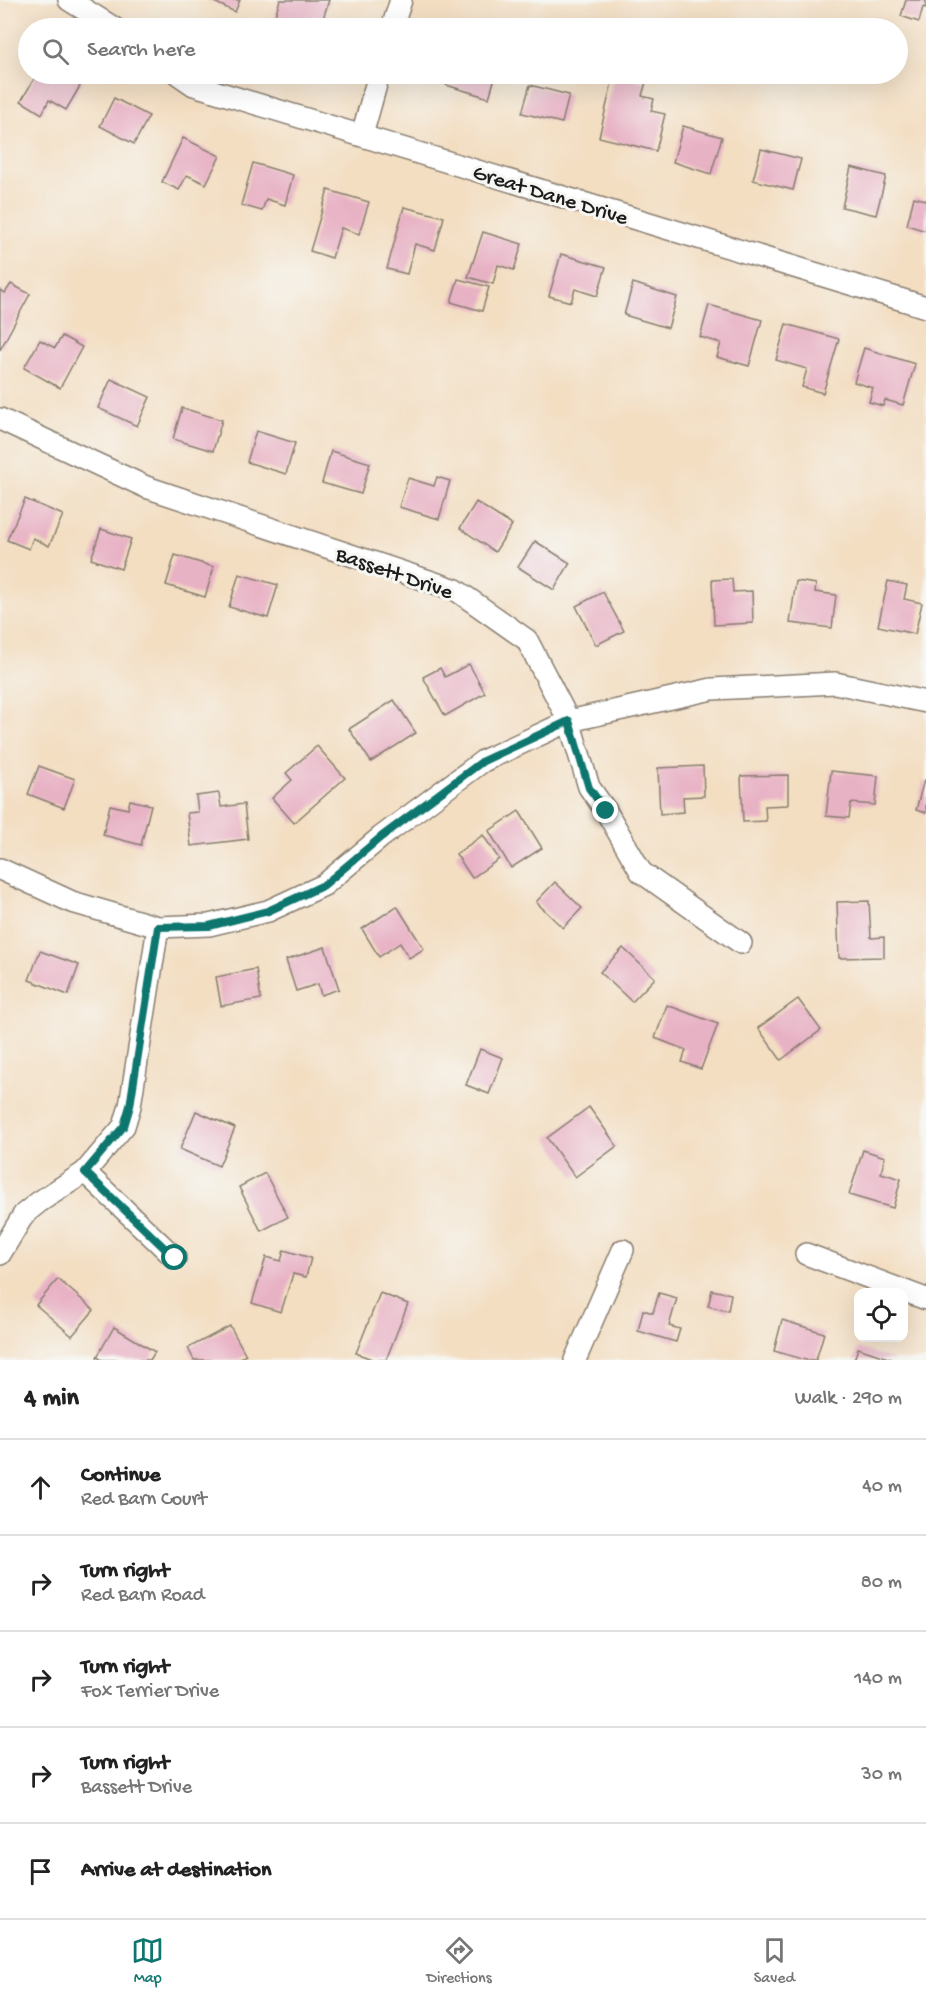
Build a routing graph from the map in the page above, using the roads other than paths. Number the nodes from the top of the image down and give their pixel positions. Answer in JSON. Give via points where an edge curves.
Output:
{"nodes":[{"id":1,"x":69,"y":0,"type":"edge"},
{"id":2,"x":401,"y":0,"type":"edge"},
{"id":3,"x":98,"y":18,"type":"edge"},
{"id":4,"x":395,"y":18,"type":"edge"},
{"id":5,"x":194,"y":84,"type":"edge"},
{"id":6,"x":377,"y":84,"type":"edge"},
{"id":7,"x":362,"y":135,"type":"junction"},
{"id":8,"x":926,"y":307,"type":"edge"},
{"id":9,"x":0,"y":419,"type":"edge"},
{"id":10,"x":926,"y":702,"type":"edge"},
{"id":11,"x":569,"y":721,"type":"junction"},
{"id":12,"x":0,"y":869,"type":"edge"},
{"id":13,"x":158,"y":927,"type":"junction"},
{"id":14,"x":741,"y":943,"type":"dead end"},
{"id":15,"x":85,"y":1172,"type":"junction"},
{"id":16,"x":623,"y":1250,"type":"dead end"},
{"id":17,"x":0,"y":1254,"type":"edge"},
{"id":18,"x":806,"y":1254,"type":"dead end"},
{"id":19,"x":175,"y":1258,"type":"dead end"},
{"id":20,"x":926,"y":1299,"type":"edge"},
{"id":21,"x":574,"y":1360,"type":"edge"}],
"edges":[{"from":1,"to":3,"type":"street"},
{"from":2,"to":4,"type":"street"},
{"from":5,"to":7,"type":"street","name":"Great Dane Drive"},
{"from":6,"to":7,"type":"street"},
{"from":7,"to":8,"type":"street","name":"Great Dane Drive"},
{"from":9,"to":11,"type":"street","name":"Bassett Drive","via":[[146,486],[456,590],[527,640]]},
{"from":10,"to":11,"type":"street","via":[[835,683],[712,688]]},
{"from":11,"to":13,"type":"street","via":[[483,761],[324,885],[268,911],[209,926]]},
{"from":11,"to":14,"type":"street","name":"Bassett Drive","via":[[589,788],[641,872]]},
{"from":12,"to":13,"type":"street","via":[[72,902]]},
{"from":13,"to":15,"type":"street","via":[[130,1106],[124,1126]]},
{"from":15,"to":17,"type":"street","via":[[24,1214]]},
{"from":15,"to":19,"type":"street"},
{"from":16,"to":21,"type":"street"},
{"from":18,"to":20,"type":"street"}]}
